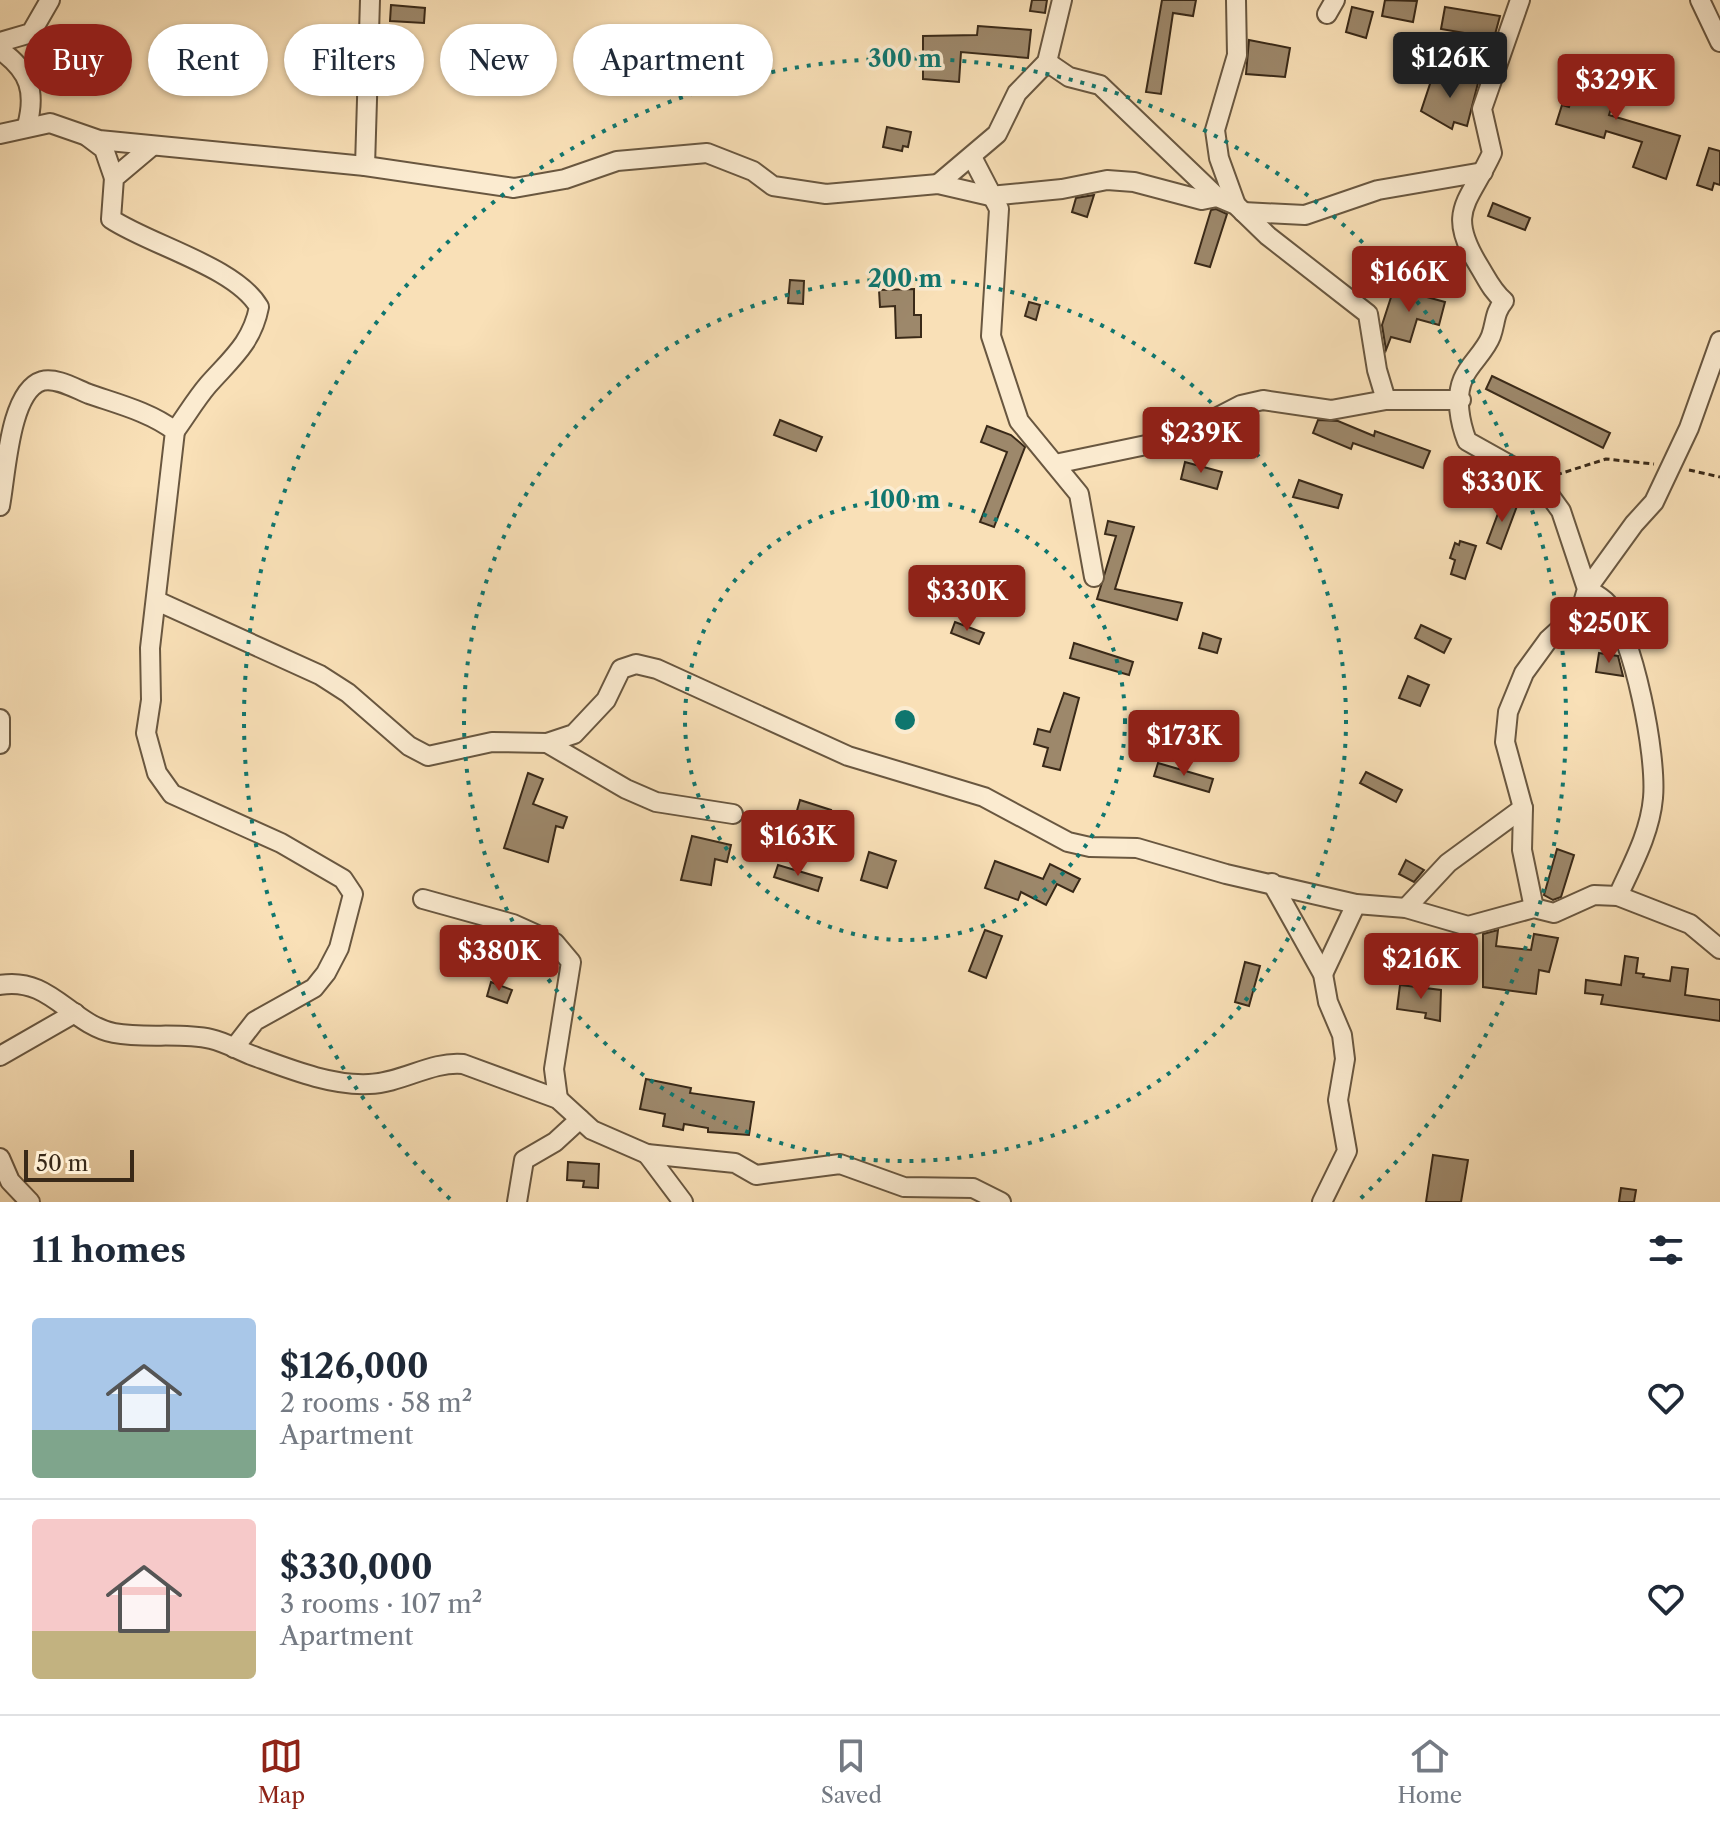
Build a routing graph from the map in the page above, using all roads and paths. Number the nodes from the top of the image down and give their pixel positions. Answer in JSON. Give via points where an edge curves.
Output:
{"nodes":[{"id":1,"x":50,"y":0,"type":"edge"},
{"id":2,"x":370,"y":0,"type":"edge"},
{"id":3,"x":1062,"y":0,"type":"edge"},
{"id":4,"x":1236,"y":0,"type":"edge"},
{"id":5,"x":1520,"y":0,"type":"edge"},
{"id":6,"x":1700,"y":0,"type":"edge"},
{"id":7,"x":0,"y":42,"type":"edge"},
{"id":8,"x":1720,"y":42,"type":"edge"},
{"id":9,"x":0,"y":50,"type":"edge"},
{"id":10,"x":1047,"y":62,"type":"junction"},
{"id":11,"x":27,"y":126,"type":"junction"},
{"id":12,"x":0,"y":134,"type":"edge"},
{"id":13,"x":86,"y":136,"type":"junction"},
{"id":14,"x":152,"y":146,"type":"junction"},
{"id":15,"x":972,"y":157,"type":"junction"},
{"id":16,"x":365,"y":166,"type":"junction"},
{"id":17,"x":1483,"y":172,"type":"junction"},
{"id":18,"x":114,"y":178,"type":"junction"},
{"id":19,"x":938,"y":184,"type":"junction"},
{"id":20,"x":990,"y":196,"type":"junction"},
{"id":21,"x":1217,"y":197,"type":"junction"},
{"id":22,"x":1239,"y":208,"type":"junction"},
{"id":23,"x":1720,"y":341,"type":"edge"},
{"id":24,"x":1386,"y":400,"type":"junction"},
{"id":25,"x":1461,"y":400,"type":"junction"},
{"id":26,"x":175,"y":431,"type":"junction"},
{"id":27,"x":1055,"y":464,"type":"junction"},
{"id":28,"x":1670,"y":465,"type":"junction"},
{"id":29,"x":1720,"y":477,"type":"edge"},
{"id":30,"x":1540,"y":482,"type":"junction"},
{"id":31,"x":0,"y":506,"type":"edge"},
{"id":32,"x":1094,"y":577,"type":"dead end"},
{"id":33,"x":1587,"y":589,"type":"junction"},
{"id":34,"x":157,"y":601,"type":"junction"},
{"id":35,"x":0,"y":719,"type":"edge"},
{"id":36,"x":547,"y":743,"type":"junction"},
{"id":37,"x":0,"y":744,"type":"edge"},
{"id":38,"x":1523,"y":808,"type":"junction"},
{"id":39,"x":733,"y":814,"type":"dead end"},
{"id":40,"x":1272,"y":883,"type":"junction"},
{"id":41,"x":1618,"y":896,"type":"junction"},
{"id":42,"x":423,"y":899,"type":"dead end"},
{"id":43,"x":1356,"y":904,"type":"junction"},
{"id":44,"x":1406,"y":908,"type":"junction"},
{"id":45,"x":1534,"y":908,"type":"junction"},
{"id":46,"x":1720,"y":949,"type":"edge"},
{"id":47,"x":1323,"y":974,"type":"junction"},
{"id":48,"x":0,"y":985,"type":"edge"},
{"id":49,"x":75,"y":1013,"type":"junction"},
{"id":50,"x":234,"y":1048,"type":"junction"},
{"id":51,"x":0,"y":1056,"type":"edge"},
{"id":52,"x":558,"y":1099,"type":"junction"},
{"id":53,"x":580,"y":1119,"type":"junction"},
{"id":54,"x":647,"y":1154,"type":"junction"},
{"id":55,"x":0,"y":1158,"type":"edge"},
{"id":56,"x":30,"y":1202,"type":"edge"},
{"id":57,"x":517,"y":1202,"type":"edge"},
{"id":58,"x":683,"y":1202,"type":"edge"},
{"id":59,"x":1001,"y":1202,"type":"edge"},
{"id":60,"x":1322,"y":1202,"type":"edge"}],
"edges":[{"from":1,"to":7,"type":"street","via":[[31,33]]},
{"from":2,"to":16,"type":"street"},
{"from":3,"to":10,"type":"street"},
{"from":4,"to":22,"type":"street","via":[[1237,55],[1215,130],[1219,158]]},
{"from":5,"to":17,"type":"street","via":[[1482,109],[1492,153]]},
{"from":6,"to":8,"type":"street"},
{"from":9,"to":11,"type":"street","via":[[27,76],[33,101]]},
{"from":10,"to":15,"type":"street","via":[[1017,93],[997,134]]},
{"from":10,"to":21,"type":"street","via":[[1069,77],[1100,85]]},
{"from":11,"to":12,"type":"street"},
{"from":11,"to":13,"type":"street","via":[[50,123]]},
{"from":13,"to":14,"type":"street"},
{"from":13,"to":18,"type":"street","via":[[104,149]]},
{"from":14,"to":16,"type":"street"},
{"from":14,"to":18,"type":"street"},
{"from":15,"to":19,"type":"street"},
{"from":15,"to":20,"type":"street"},
{"from":16,"to":19,"type":"street","via":[[514,188],[565,179],[617,161],[707,153],[792,190],[826,194]]},
{"from":17,"to":22,"type":"street","via":[[1378,190],[1305,215]]},
{"from":17,"to":25,"type":"street","via":[[1459,223],[1465,244],[1504,301],[1495,311],[1481,354],[1462,380]]},
{"from":18,"to":26,"type":"street","via":[[111,219],[216,273],[252,295],[259,307],[244,347]]},
{"from":19,"to":20,"type":"street"},
{"from":20,"to":21,"type":"street","via":[[1107,180],[1202,200]]},
{"from":20,"to":27,"type":"street","via":[[1000,222],[991,336],[1019,421]]},
{"from":21,"to":22,"type":"street"},
{"from":22,"to":24,"type":"street","via":[[1368,314]]},
{"from":23,"to":28,"type":"street"},
{"from":24,"to":25,"type":"street"},
{"from":24,"to":27,"type":"street","via":[[1331,410],[1263,400],[1241,405],[1175,439]]},
{"from":25,"to":30,"type":"street","via":[[1458,415],[1467,441]]},
{"from":26,"to":31,"type":"street","via":[[129,408],[56,382],[40,382],[26,390],[16,413]]},
{"from":26,"to":34,"type":"street"},
{"from":27,"to":32,"type":"street","via":[[1083,505]]},
{"from":28,"to":29,"type":"path"},
{"from":28,"to":30,"type":"path","via":[[1606,459]]},
{"from":28,"to":33,"type":"street","via":[[1654,502]]},
{"from":30,"to":33,"type":"street","via":[[1561,511]]},
{"from":33,"to":38,"type":"street","via":[[1581,610],[1548,640],[1524,673],[1508,712],[1505,742]]},
{"from":33,"to":41,"type":"street","via":[[1606,602],[1621,628],[1654,765],[1644,837]]},
{"from":34,"to":36,"type":"street","via":[[320,675],[428,756],[492,742]]},
{"from":34,"to":50,"type":"street","via":[[146,733],[157,773],[172,794],[281,843],[343,879],[353,894],[339,948],[326,973],[314,988],[255,1021]]},
{"from":35,"to":37,"type":"street"},
{"from":36,"to":39,"type":"street","via":[[656,802]]},
{"from":36,"to":40,"type":"street","via":[[574,734],[606,700],[621,669],[636,664],[848,756],[984,797],[1068,842],[1137,848]]},
{"from":38,"to":44,"type":"street","via":[[1448,863]]},
{"from":38,"to":45,"type":"street","via":[[1522,850]]},
{"from":40,"to":43,"type":"street"},
{"from":40,"to":47,"type":"street"},
{"from":41,"to":45,"type":"street","via":[[1594,895],[1554,913]]},
{"from":41,"to":46,"type":"street","via":[[1690,924]]},
{"from":42,"to":52,"type":"street","via":[[513,924],[555,943],[571,962],[554,1069]]},
{"from":43,"to":44,"type":"street"},
{"from":43,"to":47,"type":"street"},
{"from":44,"to":45,"type":"street","via":[[1468,926]]},
{"from":47,"to":60,"type":"street","via":[[1342,1035],[1345,1059],[1338,1100],[1347,1151]]},
{"from":48,"to":49,"type":"street","via":[[28,984]]},
{"from":49,"to":50,"type":"street","via":[[107,1031],[211,1039]]},
{"from":49,"to":51,"type":"street"},
{"from":50,"to":52,"type":"street","via":[[309,1074],[369,1084],[447,1062],[463,1064]]},
{"from":52,"to":53,"type":"street"},
{"from":53,"to":54,"type":"street","via":[[592,1130]]},
{"from":53,"to":57,"type":"street","via":[[524,1160]]},
{"from":54,"to":58,"type":"street"},
{"from":54,"to":59,"type":"street","via":[[735,1163],[756,1175],[840,1164],[904,1187],[973,1188]]},
{"from":55,"to":56,"type":"street","via":[[10,1181]]}]}
